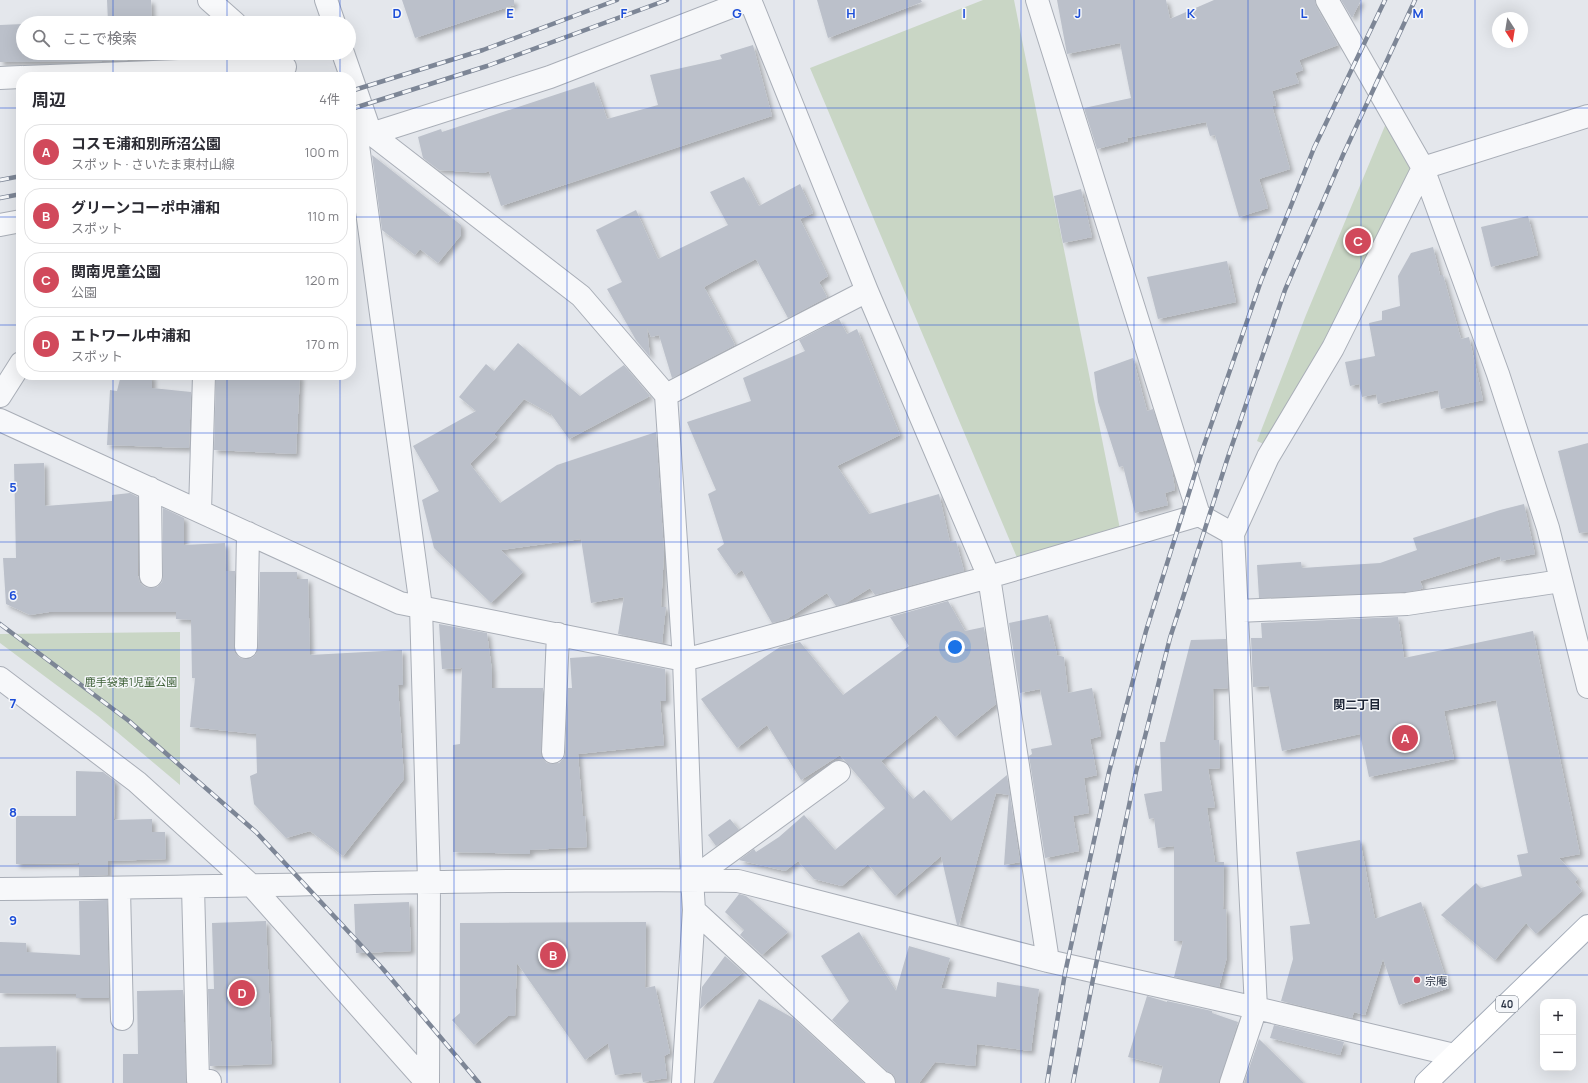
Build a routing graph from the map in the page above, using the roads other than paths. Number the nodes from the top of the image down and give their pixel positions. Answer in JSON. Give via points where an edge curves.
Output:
{"nodes":[{"id":1,"x":209,"y":0,"type":"edge"},
{"id":2,"x":326,"y":0,"type":"edge"},
{"id":3,"x":750,"y":0,"type":"edge"},
{"id":4,"x":1037,"y":0,"type":"edge"},
{"id":5,"x":1326,"y":0,"type":"edge"},
{"id":6,"x":227,"y":16,"type":"edge"},
{"id":7,"x":332,"y":16,"type":"edge"},
{"id":8,"x":344,"y":60,"type":"edge"},
{"id":9,"x":285,"y":66,"type":"edge"},
{"id":10,"x":143,"y":72,"type":"edge"},
{"id":11,"x":346,"y":72,"type":"edge"},
{"id":12,"x":16,"y":77,"type":"edge"},
{"id":13,"x":0,"y":78,"type":"edge"},
{"id":14,"x":1588,"y":116,"type":"edge"},
{"id":15,"x":357,"y":132,"type":"edge"},
{"id":16,"x":1423,"y":168,"type":"junction"},
{"id":17,"x":16,"y":222,"type":"edge"},
{"id":18,"x":0,"y":224,"type":"edge"},
{"id":19,"x":867,"y":291,"type":"junction"},
{"id":20,"x":16,"y":371,"type":"edge"},
{"id":21,"x":204,"y":380,"type":"edge"},
{"id":22,"x":666,"y":395,"type":"junction"},
{"id":23,"x":0,"y":396,"type":"edge"},
{"id":24,"x":0,"y":420,"type":"edge"},
{"id":25,"x":150,"y":488,"type":"junction"},
{"id":26,"x":200,"y":511,"type":"junction"},
{"id":27,"x":1198,"y":515,"type":"junction"},
{"id":28,"x":248,"y":532,"type":"junction"},
{"id":29,"x":1233,"y":534,"type":"junction"},
{"id":30,"x":151,"y":576,"type":"dead end"},
{"id":31,"x":989,"y":577,"type":"junction"},
{"id":32,"x":1561,"y":581,"type":"junction"},
{"id":33,"x":421,"y":607,"type":"junction"},
{"id":34,"x":1237,"y":611,"type":"junction"},
{"id":35,"x":558,"y":634,"type":"junction"},
{"id":36,"x":246,"y":647,"type":"dead end"},
{"id":37,"x":684,"y":660,"type":"junction"},
{"id":38,"x":0,"y":678,"type":"edge"},
{"id":39,"x":1588,"y":687,"type":"edge"},
{"id":40,"x":553,"y":752,"type":"dead end"},
{"id":41,"x":839,"y":772,"type":"dead end"},
{"id":42,"x":692,"y":879,"type":"junction"},
{"id":43,"x":429,"y":882,"type":"junction"},
{"id":44,"x":252,"y":886,"type":"junction"},
{"id":45,"x":194,"y":887,"type":"junction"},
{"id":46,"x":0,"y":889,"type":"edge"},
{"id":47,"x":119,"y":889,"type":"junction"},
{"id":48,"x":694,"y":910,"type":"junction"},
{"id":49,"x":1588,"y":926,"type":"edge"},
{"id":50,"x":1048,"y":961,"type":"junction"},
{"id":51,"x":1256,"y":1008,"type":"junction"},
{"id":52,"x":122,"y":1019,"type":"dead end"},
{"id":53,"x":1454,"y":1055,"type":"junction"},
{"id":54,"x":210,"y":1081,"type":"dead end"},
{"id":55,"x":427,"y":1083,"type":"edge"},
{"id":56,"x":683,"y":1083,"type":"edge"},
{"id":57,"x":884,"y":1083,"type":"edge"},
{"id":58,"x":1231,"y":1083,"type":"edge"},
{"id":59,"x":1426,"y":1083,"type":"edge"}],
"edges":[{"from":1,"to":6,"type":"street"},
{"from":2,"to":7,"type":"street"},
{"from":3,"to":15,"type":"street","via":[[550,76]]},
{"from":3,"to":19,"type":"street"},
{"from":4,"to":27,"type":"street"},
{"from":5,"to":16,"type":"street"},
{"from":8,"to":11,"type":"street"},
{"from":9,"to":10,"type":"street"},
{"from":12,"to":13,"type":"street"},
{"from":14,"to":16,"type":"street"},
{"from":15,"to":22,"type":"street","via":[[581,296]]},
{"from":15,"to":33,"type":"street"},
{"from":16,"to":29,"type":"street","via":[[1333,348],[1268,457]]},
{"from":16,"to":32,"type":"street","via":[[1498,374],[1548,528]]},
{"from":17,"to":18,"type":"street"},
{"from":19,"to":22,"type":"street"},
{"from":19,"to":31,"type":"street"},
{"from":20,"to":23,"type":"street"},
{"from":21,"to":26,"type":"street"},
{"from":22,"to":37,"type":"street"},
{"from":24,"to":25,"type":"street"},
{"from":25,"to":26,"type":"street"},
{"from":25,"to":30,"type":"street"},
{"from":26,"to":28,"type":"street"},
{"from":27,"to":29,"type":"street"},
{"from":27,"to":31,"type":"street"},
{"from":28,"to":33,"type":"street","via":[[400,603]]},
{"from":28,"to":36,"type":"street"},
{"from":29,"to":34,"type":"street"},
{"from":31,"to":37,"type":"street"},
{"from":31,"to":50,"type":"street"},
{"from":32,"to":34,"type":"street","via":[[1407,604]]},
{"from":32,"to":39,"type":"street"},
{"from":33,"to":35,"type":"street"},
{"from":33,"to":43,"type":"street"},
{"from":34,"to":51,"type":"street"},
{"from":35,"to":37,"type":"street"},
{"from":35,"to":40,"type":"street"},
{"from":37,"to":42,"type":"street"},
{"from":38,"to":44,"type":"street","via":[[137,782]]},
{"from":41,"to":42,"type":"street"},
{"from":42,"to":43,"type":"street"},
{"from":42,"to":48,"type":"street"},
{"from":42,"to":50,"type":"street","via":[[738,881]]},
{"from":43,"to":44,"type":"street"},
{"from":43,"to":55,"type":"street"},
{"from":44,"to":45,"type":"street"},
{"from":44,"to":55,"type":"street"},
{"from":45,"to":47,"type":"street"},
{"from":45,"to":54,"type":"street","via":[[198,1080]]},
{"from":46,"to":47,"type":"street"},
{"from":47,"to":52,"type":"street"},
{"from":48,"to":56,"type":"street"},
{"from":48,"to":57,"type":"street"},
{"from":49,"to":53,"type":"main road","number":"40"},
{"from":50,"to":51,"type":"street"},
{"from":51,"to":53,"type":"street"},
{"from":51,"to":58,"type":"street"},
{"from":53,"to":59,"type":"main road","number":"40"}]}
